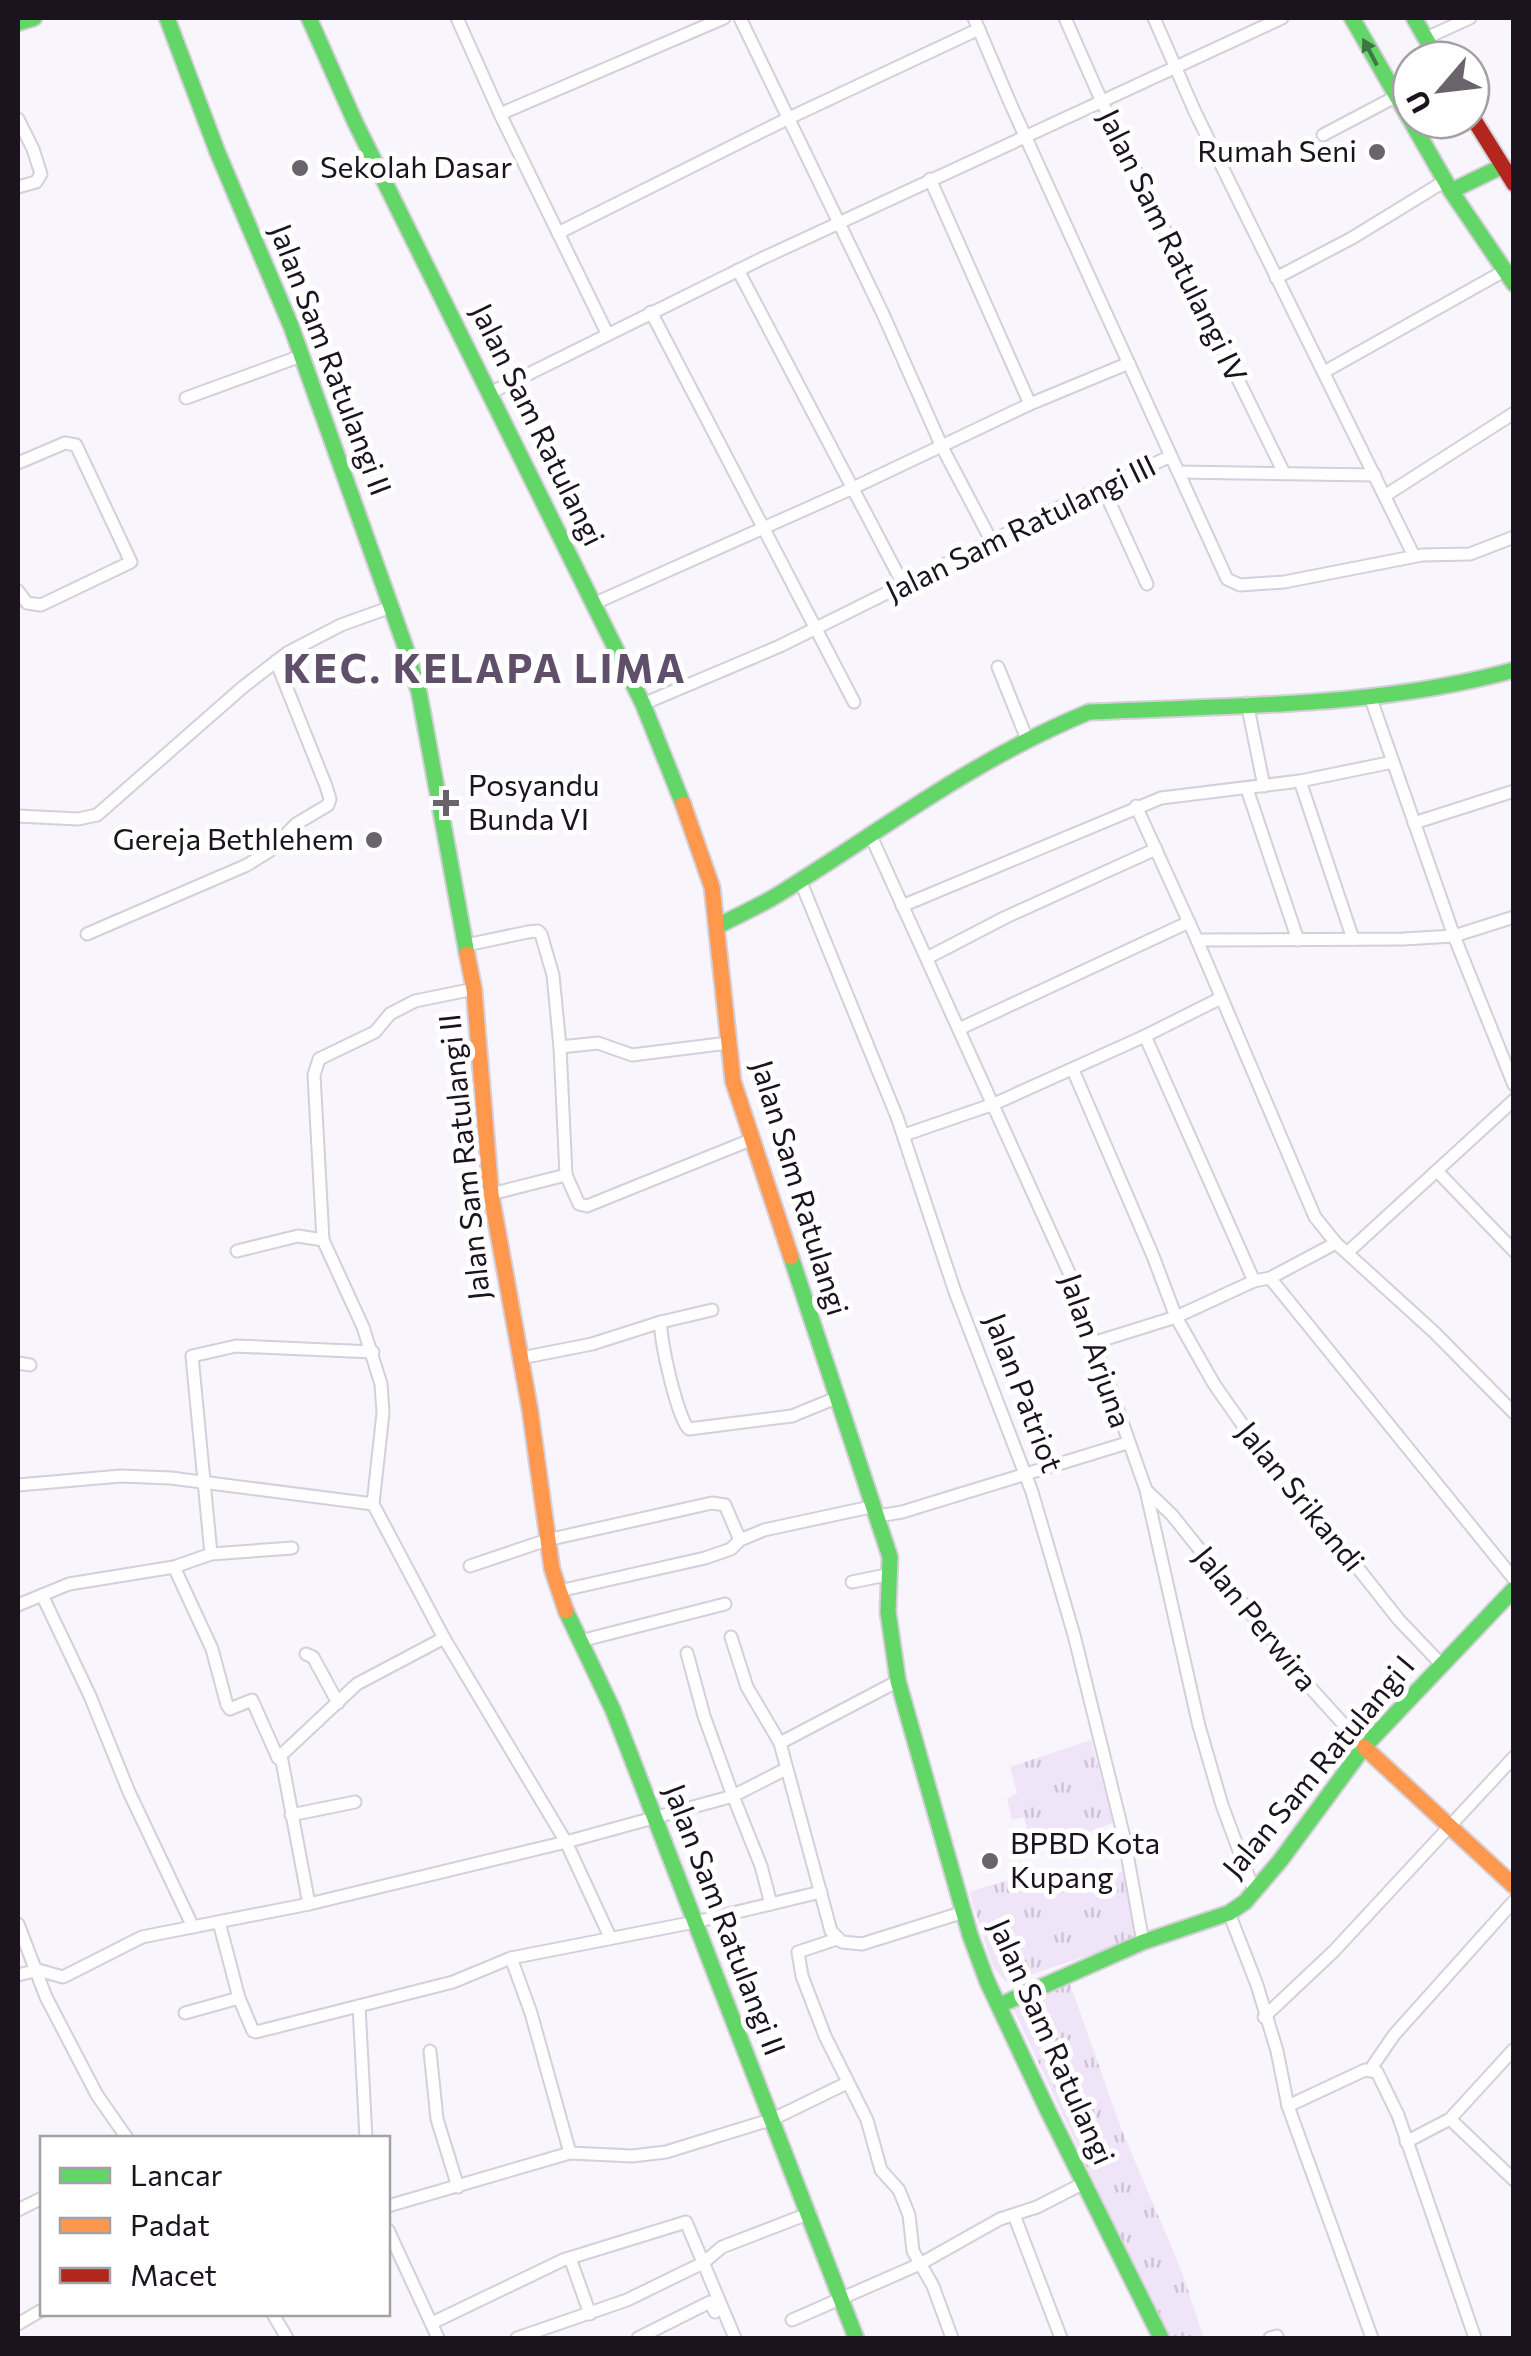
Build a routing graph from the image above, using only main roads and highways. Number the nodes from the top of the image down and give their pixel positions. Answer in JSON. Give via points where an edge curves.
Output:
{"nodes":[{"id":1,"x":34,"y":18,"type":"edge"},
{"id":2,"x":167,"y":18,"type":"edge"},
{"id":3,"x":310,"y":18,"type":"edge"},
{"id":4,"x":1352,"y":18,"type":"edge"},
{"id":5,"x":1414,"y":18,"type":"edge"},
{"id":6,"x":18,"y":22,"type":"edge"},
{"id":7,"x":1427,"y":40,"type":"edge"},
{"id":8,"x":1487,"y":140,"type":"edge"},
{"id":9,"x":1503,"y":166,"type":"junction"},
{"id":10,"x":1514,"y":184,"type":"edge"},
{"id":11,"x":1448,"y":186,"type":"junction"},
{"id":12,"x":1509,"y":277,"type":"edge"},
{"id":13,"x":1514,"y":670,"type":"edge"},
{"id":14,"x":718,"y":926,"type":"junction"},
{"id":15,"x":1514,"y":1589,"type":"edge"},
{"id":16,"x":1364,"y":1748,"type":"junction"},
{"id":17,"x":1514,"y":1886,"type":"edge"},
{"id":18,"x":1000,"y":2005,"type":"junction"},
{"id":19,"x":856,"y":2338,"type":"edge"},
{"id":20,"x":1161,"y":2338,"type":"edge"}],
"edges":[{"from":1,"to":6,"type":"main road"},
{"from":2,"to":19,"type":"main road","name":"Jalan Sam Ratulangi II","via":[[301,356],[419,692],[474,990],[491,1194],[559,1591],[614,1710]]},
{"from":3,"to":14,"type":"main road","name":"Jalan Sam Ratulangi","via":[[643,704],[706,865]]},
{"from":11,"to":4,"type":"main road","one_way":true},
{"from":5,"to":7,"type":"main road"},
{"from":8,"to":9,"type":"main road"},
{"from":9,"to":10,"type":"main road"},
{"from":9,"to":11,"type":"main road"},
{"from":11,"to":12,"type":"main road"},
{"from":13,"to":14,"type":"main road","via":[[1370,699],[1098,710],[1054,725],[916,802]]},
{"from":14,"to":18,"type":"main road","name":"Jalan Sam Ratulangi","via":[[733,1081],[876,1511],[892,1574],[888,1612],[898,1681],[980,1963]]},
{"from":15,"to":16,"type":"main road","name":"Jalan Sam Ratulangi I"},
{"from":16,"to":17,"type":"main road"},
{"from":16,"to":18,"type":"main road","name":"Jalan Sam Ratulangi I","via":[[1254,1891],[1228,1913]]},
{"from":18,"to":20,"type":"main road","name":"Jalan Sam Ratulangi"}]}
